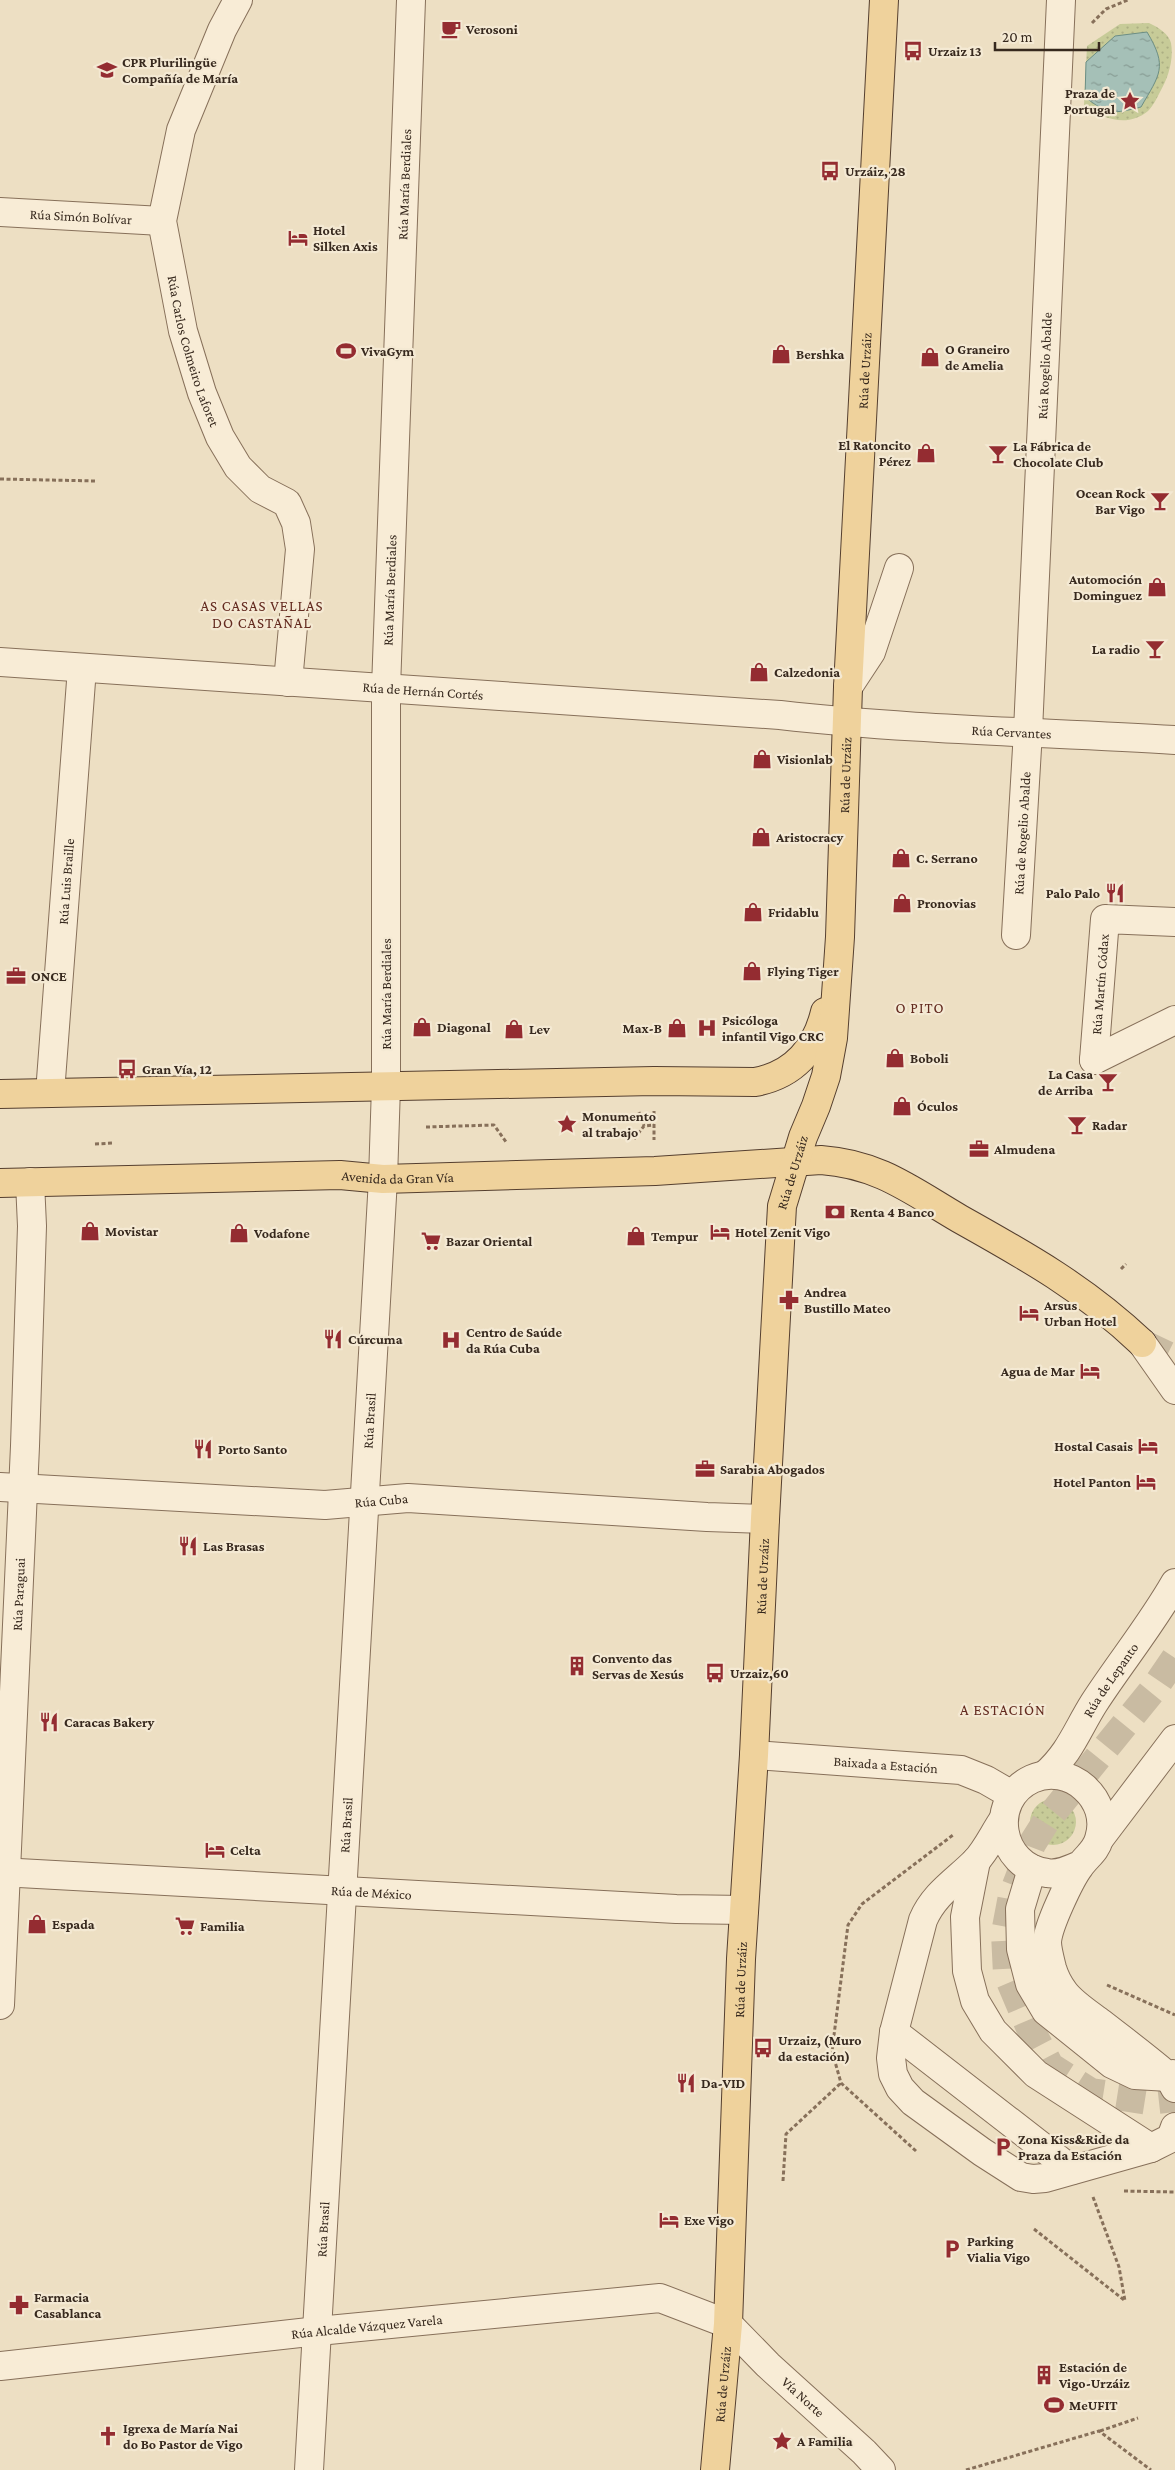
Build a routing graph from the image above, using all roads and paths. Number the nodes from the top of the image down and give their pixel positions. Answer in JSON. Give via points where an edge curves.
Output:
{"nodes":[{"id":1,"x":238,"y":0,"type":"edge"},
{"id":2,"x":411,"y":0,"type":"edge"},
{"id":3,"x":884,"y":0,"type":"edge"},
{"id":4,"x":1061,"y":0,"type":"edge"},
{"id":5,"x":0,"y":212,"type":"edge"},
{"id":6,"x":162,"y":221,"type":"junction"},
{"id":7,"x":0,"y":479,"type":"edge"},
{"id":8,"x":96,"y":481,"type":"dead end"},
{"id":9,"x":899,"y":568,"type":"dead end"},
{"id":10,"x":0,"y":662,"type":"edge"},
{"id":11,"x":82,"y":668,"type":"junction"},
{"id":12,"x":288,"y":682,"type":"junction"},
{"id":13,"x":848,"y":687,"type":"junction"},
{"id":14,"x":386,"y":688,"type":"junction"},
{"id":15,"x":846,"y":722,"type":"junction"},
{"id":16,"x":1028,"y":731,"type":"junction"},
{"id":17,"x":1175,"y":740,"type":"edge"},
{"id":18,"x":1175,"y":922,"type":"edge"},
{"id":19,"x":1016,"y":935,"type":"dead end"},
{"id":20,"x":840,"y":937,"type":"junction"},
{"id":21,"x":1175,"y":1020,"type":"edge"},
{"id":22,"x":654,"y":1081,"type":"junction"},
{"id":23,"x":386,"y":1086,"type":"junction"},
{"id":24,"x":50,"y":1093,"type":"junction"},
{"id":25,"x":0,"y":1094,"type":"edge"},
{"id":26,"x":654,"y":1125,"type":"junction"},
{"id":27,"x":426,"y":1127,"type":"dead end"},
{"id":28,"x":627,"y":1140,"type":"dead end"},
{"id":29,"x":514,"y":1142,"type":"dead end"},
{"id":30,"x":114,"y":1143,"type":"dead end"},
{"id":31,"x":96,"y":1144,"type":"dead end"},
{"id":32,"x":794,"y":1163,"type":"junction"},
{"id":33,"x":654,"y":1172,"type":"junction"},
{"id":34,"x":383,"y":1179,"type":"junction"},
{"id":35,"x":30,"y":1182,"type":"junction"},
{"id":36,"x":0,"y":1183,"type":"edge"},
{"id":37,"x":1126,"y":1264,"type":"dead end"},
{"id":38,"x":1121,"y":1269,"type":"dead end"},
{"id":39,"x":1142,"y":1343,"type":"joint"},
{"id":40,"x":1175,"y":1390,"type":"edge"},
{"id":41,"x":11,"y":1488,"type":"edge"},
{"id":42,"x":365,"y":1503,"type":"junction"},
{"id":43,"x":764,"y":1519,"type":"junction"},
{"id":44,"x":1175,"y":1583,"type":"edge"},
{"id":45,"x":1175,"y":1739,"type":"edge"},
{"id":46,"x":754,"y":1755,"type":"junction"},
{"id":47,"x":1045,"y":1775,"type":"junction"},
{"id":48,"x":1012,"y":1795,"type":"junction"},
{"id":49,"x":1003,"y":1820,"type":"junction"},
{"id":50,"x":959,"y":1830,"type":"dead end"},
{"id":51,"x":1100,"y":1838,"type":"junction"},
{"id":52,"x":976,"y":1861,"type":"junction"},
{"id":53,"x":1080,"y":1866,"type":"junction"},
{"id":54,"x":1032,"y":1869,"type":"junction"},
{"id":55,"x":4,"y":1872,"type":"edge"},
{"id":56,"x":343,"y":1890,"type":"junction"},
{"id":57,"x":744,"y":1910,"type":"junction"},
{"id":58,"x":1098,"y":1980,"type":"dead end"},
{"id":59,"x":0,"y":2005,"type":"edge"},
{"id":60,"x":1175,"y":2015,"type":"edge"},
{"id":61,"x":894,"y":2032,"type":"junction"},
{"id":62,"x":1173,"y":2080,"type":"edge"},
{"id":63,"x":841,"y":2083,"type":"junction"},
{"id":64,"x":1175,"y":2127,"type":"edge"},
{"id":65,"x":1152,"y":2148,"type":"junction"},
{"id":66,"x":916,"y":2151,"type":"dead end"},
{"id":67,"x":1072,"y":2170,"type":"junction"},
{"id":68,"x":783,"y":2181,"type":"dead end"},
{"id":69,"x":1090,"y":2190,"type":"dead end"},
{"id":70,"x":1118,"y":2191,"type":"dead end"},
{"id":71,"x":1175,"y":2192,"type":"edge"},
{"id":72,"x":1034,"y":2229,"type":"dead end"},
{"id":73,"x":728,"y":2324,"type":"junction"},
{"id":74,"x":318,"y":2331,"type":"junction"},
{"id":75,"x":0,"y":2366,"type":"edge"},
{"id":76,"x":1138,"y":2418,"type":"dead end"},
{"id":77,"x":1099,"y":2431,"type":"junction"},
{"id":78,"x":308,"y":2470,"type":"edge"},
{"id":79,"x":715,"y":2470,"type":"edge"},
{"id":80,"x":881,"y":2470,"type":"edge"},
{"id":81,"x":966,"y":2470,"type":"edge"},
{"id":82,"x":1151,"y":2470,"type":"edge"}],
"edges":[{"from":1,"to":6,"type":"street","name":"Rúa Carlos Colmeiro Laforet","via":[[222,30],[181,130]]},
{"from":2,"to":14,"type":"street","name":"Rúa María Berdiales"},
{"from":3,"to":13,"type":"main road","name":"Rúa de Urzáiz"},
{"from":4,"to":16,"type":"street","name":"Rúa Rogelio Abalde"},
{"from":5,"to":6,"type":"street","name":"Rúa Simón Bolívar"},
{"from":6,"to":12,"type":"street","name":"Rúa Carlos Colmeiro Laforet","via":[[183,331],[220,437],[238,468],[260,489],[287,503],[296,523],[300,549]]},
{"from":7,"to":8,"type":"path"},
{"from":9,"to":13,"type":"street","via":[[871,652]]},
{"from":10,"to":11,"type":"street","name":"Rúa de Hernán Cortés"},
{"from":11,"to":12,"type":"street","name":"Rúa de Hernán Cortés"},
{"from":11,"to":24,"type":"street","name":"Rúa Luis Braille"},
{"from":12,"to":14,"type":"street","name":"Rúa de Hernán Cortés"},
{"from":13,"to":15,"type":"main road","name":"Rúa de Urzáiz"},
{"from":14,"to":15,"type":"street","name":"Rúa de Hernán Cortés"},
{"from":14,"to":23,"type":"street","name":"Rúa María Berdiales"},
{"from":15,"to":16,"type":"street","name":"Rúa Cervantes"},
{"from":15,"to":20,"type":"main road","name":"Rúa de Urzáiz"},
{"from":16,"to":17,"type":"street","name":"Rúa Cervantes"},
{"from":16,"to":19,"type":"street","name":"Rúa de Rogelio Abalde"},
{"from":18,"to":21,"type":"street","name":"Rúa Martín Códax","via":[[1105,919],[1094,1060]]},
{"from":20,"to":22,"type":"main road","via":[[829,998],[817,1039],[800,1061],[769,1080],[755,1082]]},
{"from":20,"to":32,"type":"main road","name":"Rúa de Urzáiz","via":[[828,1066]]},
{"from":22,"to":23,"type":"main road"},
{"from":22,"to":26,"type":"path"},
{"from":23,"to":24,"type":"main road"},
{"from":23,"to":34,"type":"street","name":"Rúa María Berdiales"},
{"from":24,"to":25,"type":"main road"},
{"from":26,"to":28,"type":"path","via":[[644,1126],[634,1139]]},
{"from":26,"to":33,"type":"path"},
{"from":27,"to":29,"type":"path","via":[[494,1125],[504,1142]]},
{"from":30,"to":31,"type":"path"},
{"from":32,"to":33,"type":"main road","name":"Avenida da Gran Vía"},
{"from":32,"to":39,"type":"main road","name":"Avenida da Gran Vía","via":[[847,1162],[888,1176],[1076,1287]]},
{"from":32,"to":43,"type":"main road","name":"Rúa de Urzáiz","via":[[782,1206]]},
{"from":33,"to":34,"type":"main road","name":"Avenida da Gran Vía"},
{"from":34,"to":35,"type":"main road","name":"Avenida da Gran Vía","via":[[340,1175]]},
{"from":34,"to":42,"type":"street","name":"Rúa Brasil"},
{"from":35,"to":36,"type":"main road","name":"Avenida da Gran Vía"},
{"from":35,"to":41,"type":"street","name":"Rúa Paraguai","via":[[32,1226]]},
{"from":37,"to":38,"type":"path"},
{"from":39,"to":40,"type":"street"},
{"from":41,"to":42,"type":"street","name":"Rúa Cuba","via":[[325,1505]]},
{"from":41,"to":55,"type":"street","name":"Rúa Paraguai"},
{"from":42,"to":43,"type":"street","name":"Rúa Cuba","via":[[408,1498]]},
{"from":42,"to":56,"type":"street","name":"Rúa Brasil"},
{"from":43,"to":46,"type":"main road","name":"Rúa de Urzáiz"},
{"from":44,"to":47,"type":"street","name":"Rúa de Lepanto","via":[[1092,1705],[1075,1740],[1058,1764]]},
{"from":45,"to":51,"type":"street"},
{"from":46,"to":48,"type":"street","name":"Baixada a Estación","via":[[961,1770]]},
{"from":46,"to":57,"type":"main road","name":"Rúa de Urzáiz"},
{"from":47,"to":48,"type":"street","via":[[1021,1785]]},
{"from":47,"to":51,"type":"street","via":[[1061,1775],[1077,1781],[1090,1792],[1102,1822]]},
{"from":48,"to":49,"type":"street"},
{"from":49,"to":52,"type":"street"},
{"from":49,"to":54,"type":"street","via":[[1008,1846],[1018,1860]]},
{"from":50,"to":63,"type":"path","via":[[862,1904],[848,1925],[832,2051]]},
{"from":51,"to":53,"type":"street","via":[[1092,1854]]},
{"from":52,"to":61,"type":"street","via":[[929,1906]]},
{"from":52,"to":65,"type":"street","via":[[965,1917],[967,1972],[976,2001],[993,2032],[1036,2074]]},
{"from":53,"to":54,"type":"street","via":[[1048,1874]]},
{"from":53,"to":62,"type":"street","via":[[1052,1920],[1047,1942],[1052,1969],[1064,1992]]},
{"from":54,"to":62,"type":"street","via":[[1020,1909],[1021,1950],[1030,1984],[1046,2011],[1112,2064],[1134,2075]]},
{"from":55,"to":56,"type":"street","name":"Rúa de México"},
{"from":55,"to":59,"type":"street","name":"Rúa Paraguai"},
{"from":56,"to":57,"type":"street","name":"Rúa de México"},
{"from":56,"to":74,"type":"street","name":"Rúa Brasil"},
{"from":57,"to":73,"type":"main road","name":"Rúa de Urzáiz"},
{"from":58,"to":60,"type":"path"},
{"from":61,"to":67,"type":"street"},
{"from":61,"to":67,"type":"street","via":[[890,2058],[893,2074],[913,2102],[1021,2177],[1046,2178]]},
{"from":63,"to":66,"type":"path"},
{"from":63,"to":68,"type":"path","via":[[786,2134]]},
{"from":64,"to":65,"type":"street","via":[[1171,2138]]},
{"from":65,"to":67,"type":"street"},
{"from":69,"to":72,"type":"path","via":[[1119,2266],[1125,2301]]},
{"from":70,"to":71,"type":"path"},
{"from":73,"to":74,"type":"street","name":"Rúa Alcalde Vázquez Varela","via":[[660,2298]]},
{"from":73,"to":79,"type":"main road","name":"Rúa de Urzáiz"},
{"from":73,"to":80,"type":"street","name":"Vía Norte"},
{"from":74,"to":75,"type":"street","name":"Rúa Alcalde Vázquez Varela"},
{"from":74,"to":78,"type":"street","name":"Rúa Brasil"},
{"from":76,"to":77,"type":"path"},
{"from":77,"to":81,"type":"path"},
{"from":77,"to":82,"type":"path"}]}
